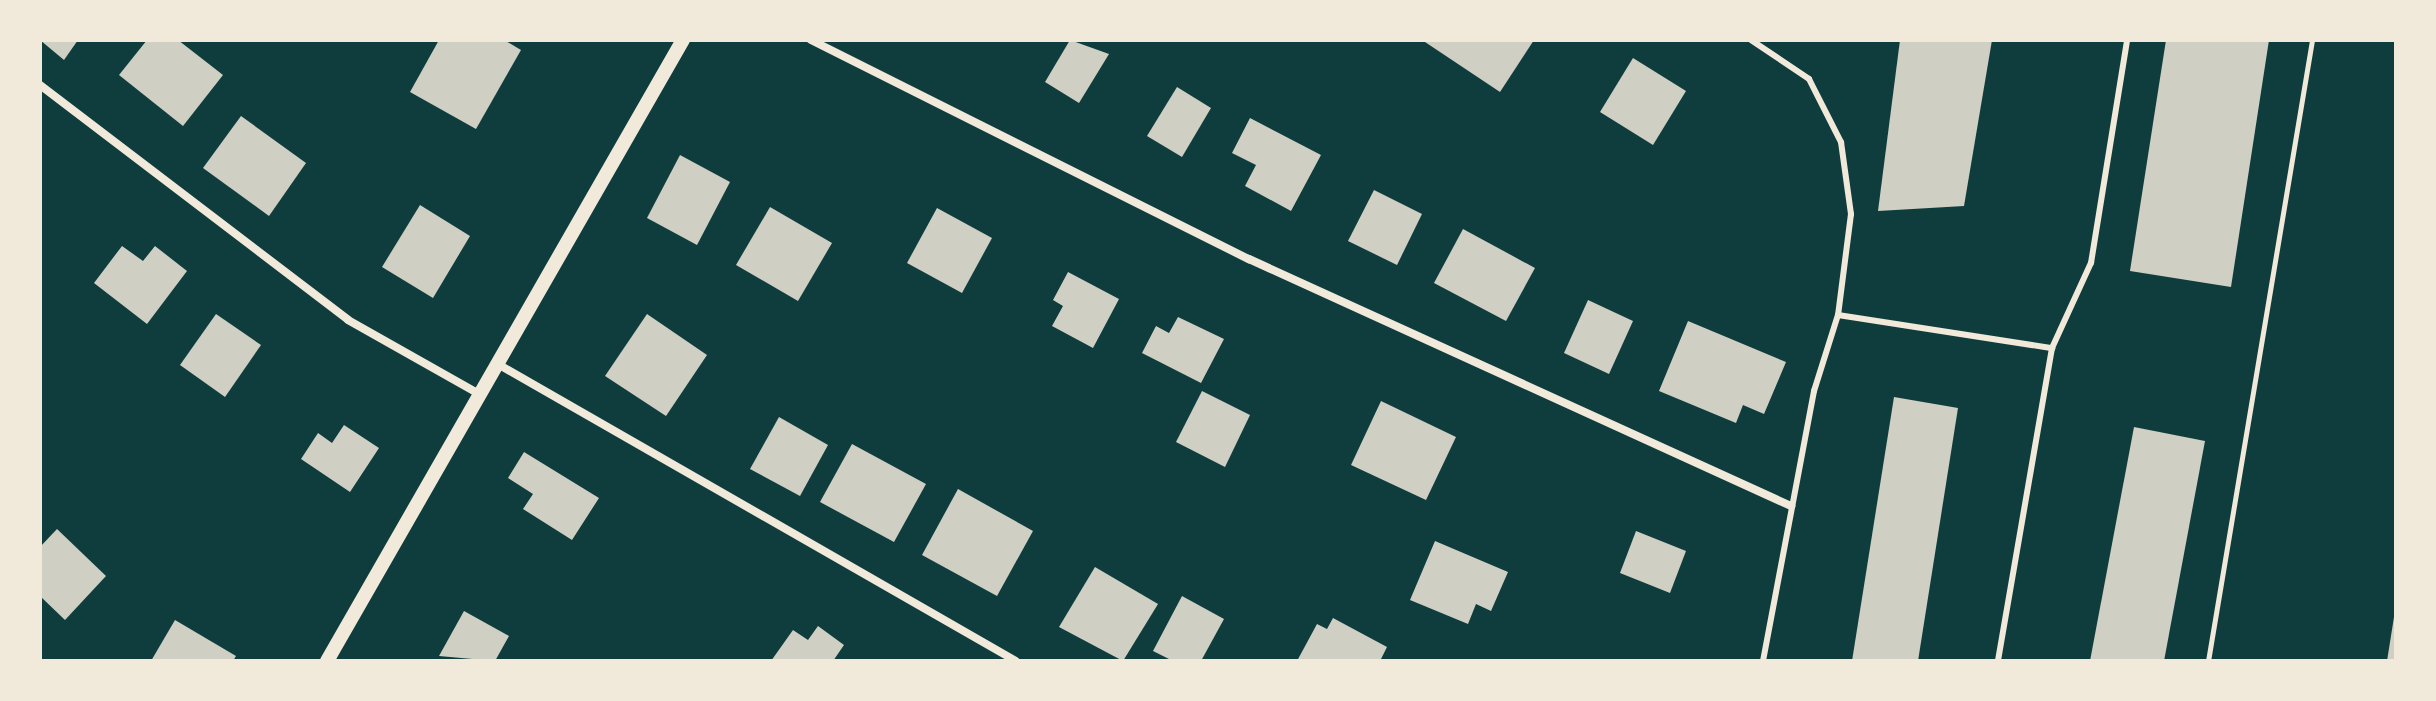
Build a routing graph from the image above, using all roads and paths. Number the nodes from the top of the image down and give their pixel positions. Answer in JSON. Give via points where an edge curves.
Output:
{"nodes":[{"id":1,"x":683,"y":40,"type":"edge"},
{"id":2,"x":811,"y":40,"type":"edge"},
{"id":3,"x":1751,"y":40,"type":"edge"},
{"id":4,"x":2127,"y":40,"type":"edge"},
{"id":5,"x":2312,"y":40,"type":"edge"},
{"id":6,"x":40,"y":85,"type":"edge"},
{"id":7,"x":1838,"y":315,"type":"junction"},
{"id":8,"x":2052,"y":348,"type":"junction"},
{"id":9,"x":494,"y":362,"type":"junction"},
{"id":10,"x":476,"y":392,"type":"junction"},
{"id":11,"x":1791,"y":506,"type":"junction"},
{"id":12,"x":327,"y":661,"type":"edge"},
{"id":13,"x":1016,"y":661,"type":"edge"},
{"id":14,"x":1763,"y":661,"type":"edge"},
{"id":15,"x":1998,"y":661,"type":"edge"},
{"id":16,"x":2208,"y":661,"type":"edge"}],
"edges":[{"from":1,"to":9,"type":"street"},
{"from":2,"to":11,"type":"street","via":[[1249,259]]},
{"from":3,"to":7,"type":"lane","via":[[1809,79],[1841,142],[1851,214]]},
{"from":4,"to":8,"type":"lane","via":[[2091,263]]},
{"from":5,"to":16,"type":"path"},
{"from":6,"to":10,"type":"street","via":[[348,320]]},
{"from":7,"to":8,"type":"lane"},
{"from":7,"to":11,"type":"lane"},
{"from":8,"to":15,"type":"lane"},
{"from":9,"to":10,"type":"street"},
{"from":9,"to":13,"type":"street"},
{"from":10,"to":12,"type":"street"},
{"from":11,"to":14,"type":"lane"}]}
